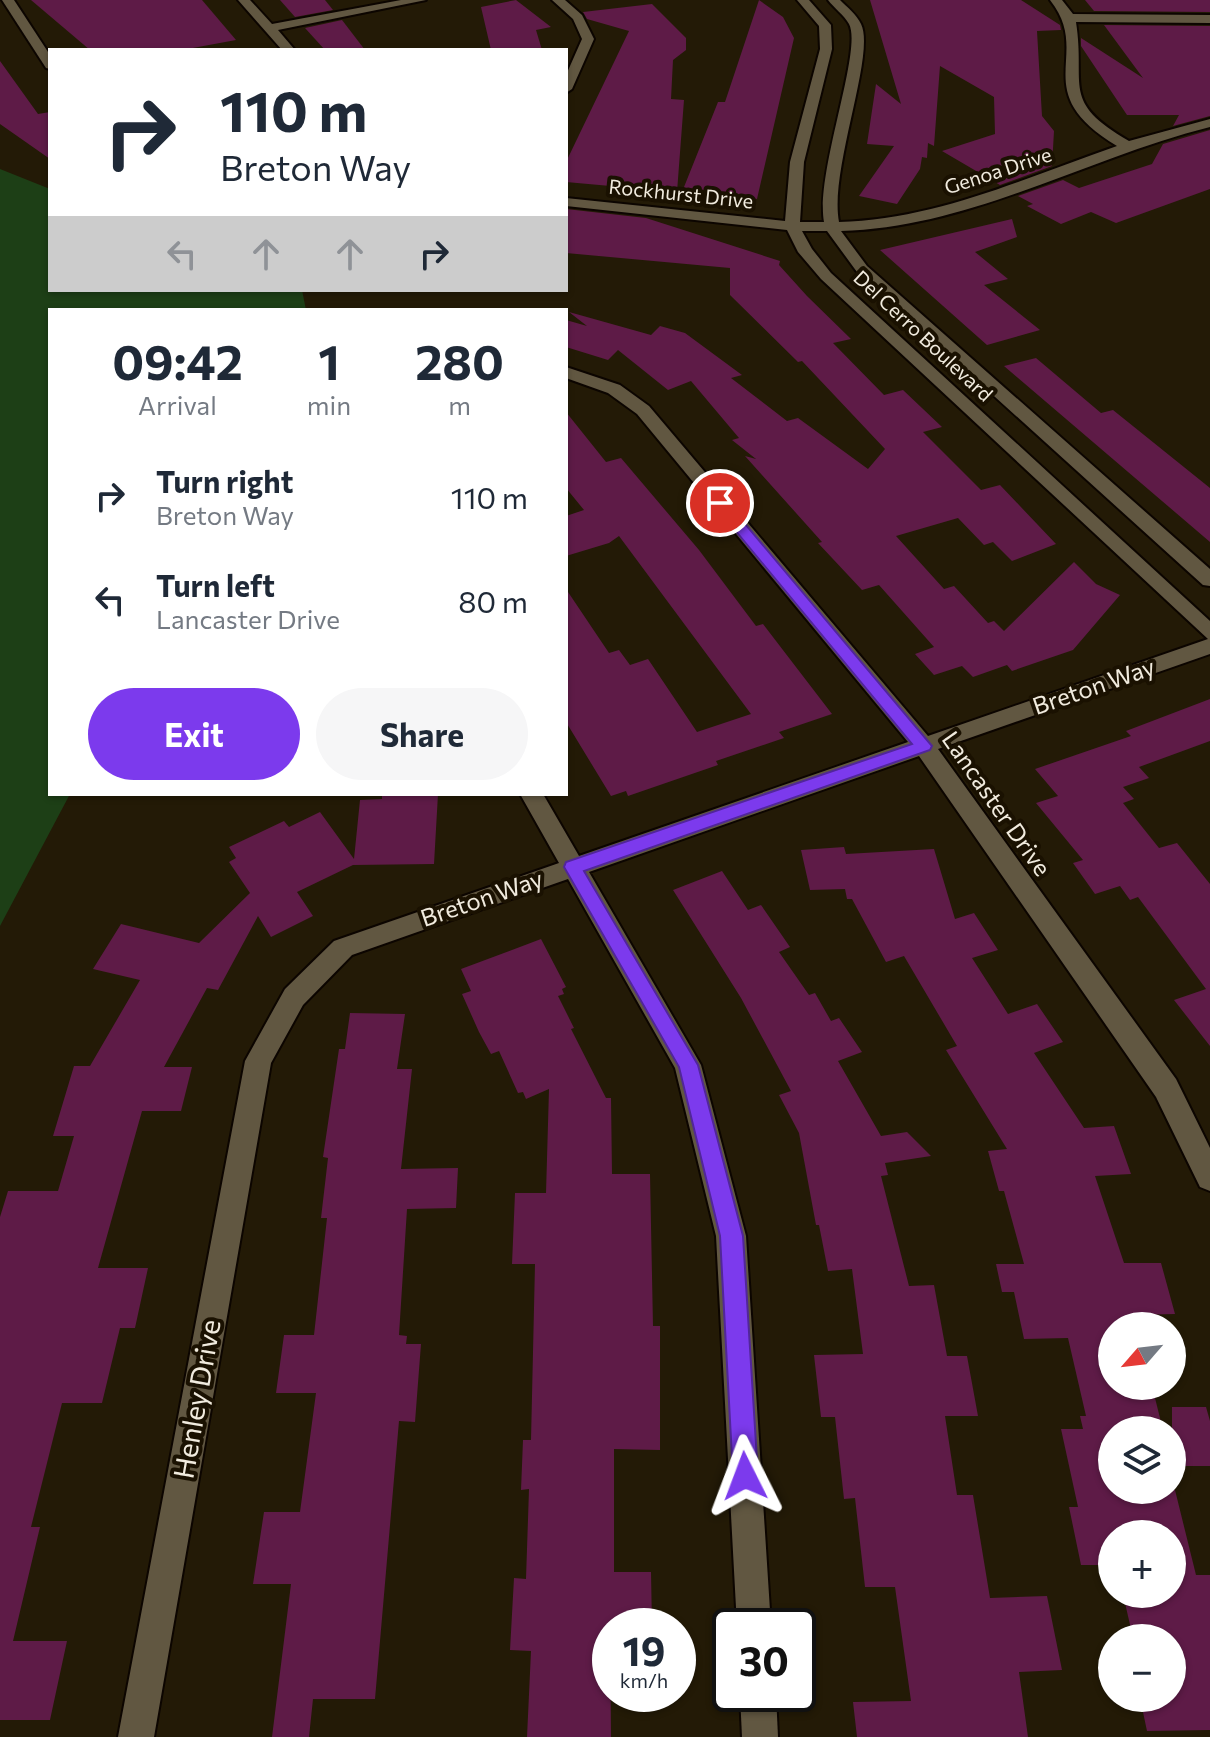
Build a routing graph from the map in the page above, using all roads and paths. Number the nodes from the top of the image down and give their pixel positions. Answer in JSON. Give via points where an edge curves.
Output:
{"nodes":[{"id":1,"x":8,"y":0,"type":"edge"},
{"id":2,"x":244,"y":0,"type":"edge"},
{"id":3,"x":420,"y":0,"type":"edge"},
{"id":4,"x":558,"y":0,"type":"edge"},
{"id":5,"x":803,"y":0,"type":"edge"},
{"id":6,"x":834,"y":0,"type":"edge"},
{"id":7,"x":1056,"y":0,"type":"edge"},
{"id":8,"x":1070,"y":18,"type":"junction"},
{"id":9,"x":1210,"y":19,"type":"edge"},
{"id":10,"x":269,"y":28,"type":"junction"},
{"id":11,"x":287,"y":48,"type":"edge"},
{"id":12,"x":48,"y":62,"type":"edge"},
{"id":13,"x":568,"y":84,"type":"edge"},
{"id":14,"x":1210,"y":123,"type":"edge"},
{"id":15,"x":1131,"y":148,"type":"junction"},
{"id":16,"x":568,"y":202,"type":"edge"},
{"id":17,"x":793,"y":224,"type":"junction"},
{"id":18,"x":831,"y":225,"type":"junction"},
{"id":19,"x":568,"y":373,"type":"edge"},
{"id":20,"x":1210,"y":580,"type":"edge"},
{"id":21,"x":1210,"y":633,"type":"edge"},
{"id":22,"x":1210,"y":646,"type":"edge"},
{"id":23,"x":924,"y":746,"type":"junction"},
{"id":24,"x":532,"y":796,"type":"edge"},
{"id":25,"x":573,"y":867,"type":"junction"},
{"id":26,"x":258,"y":1061,"type":"joint"},
{"id":27,"x":1210,"y":1178,"type":"edge"},
{"id":28,"x":753,"y":1608,"type":"edge"},
{"id":29,"x":759,"y":1712,"type":"edge"},
{"id":30,"x":136,"y":1737,"type":"edge"},
{"id":31,"x":760,"y":1737,"type":"edge"}],
"edges":[{"from":1,"to":12,"type":"street"},
{"from":2,"to":10,"type":"street"},
{"from":3,"to":10,"type":"street"},
{"from":4,"to":13,"type":"street","via":[[578,17],[588,39]]},
{"from":5,"to":17,"type":"street","name":"Del Cerro Boulevard","via":[[825,25],[826,49],[790,196]]},
{"from":6,"to":18,"type":"street","via":[[856,25],[858,50],[828,198]]},
{"from":7,"to":8,"type":"street"},
{"from":8,"to":9,"type":"street"},
{"from":8,"to":15,"type":"street","via":[[1074,99],[1093,125]]},
{"from":10,"to":11,"type":"street"},
{"from":14,"to":15,"type":"street","name":"Genoa Drive"},
{"from":15,"to":18,"type":"street","name":"Genoa Drive","via":[[957,206],[891,222]]},
{"from":16,"to":17,"type":"street","name":"Rockhurst Drive"},
{"from":17,"to":18,"type":"street","name":"Genoa Drive"},
{"from":17,"to":21,"type":"street","name":"Del Cerro Boulevard","via":[[801,245],[826,276]]},
{"from":18,"to":20,"type":"street","name":"Del Cerro Boulevard","via":[[862,269]]},
{"from":19,"to":23,"type":"street","name":"Lancaster Drive","via":[[614,389],[643,410]]},
{"from":22,"to":23,"type":"street","name":"Breton Way"},
{"from":23,"to":25,"type":"street","name":"Breton Way"},
{"from":23,"to":27,"type":"street","name":"Lancaster Drive","via":[[1166,1088]]},
{"from":24,"to":25,"type":"street"},
{"from":25,"to":26,"type":"street","name":"Breton Way","via":[[343,948],[294,997]]},
{"from":25,"to":28,"type":"street","via":[[688,1065],[731,1236]]},
{"from":26,"to":30,"type":"street","name":"Henley Drive"},
{"from":29,"to":31,"type":"street"}]}
